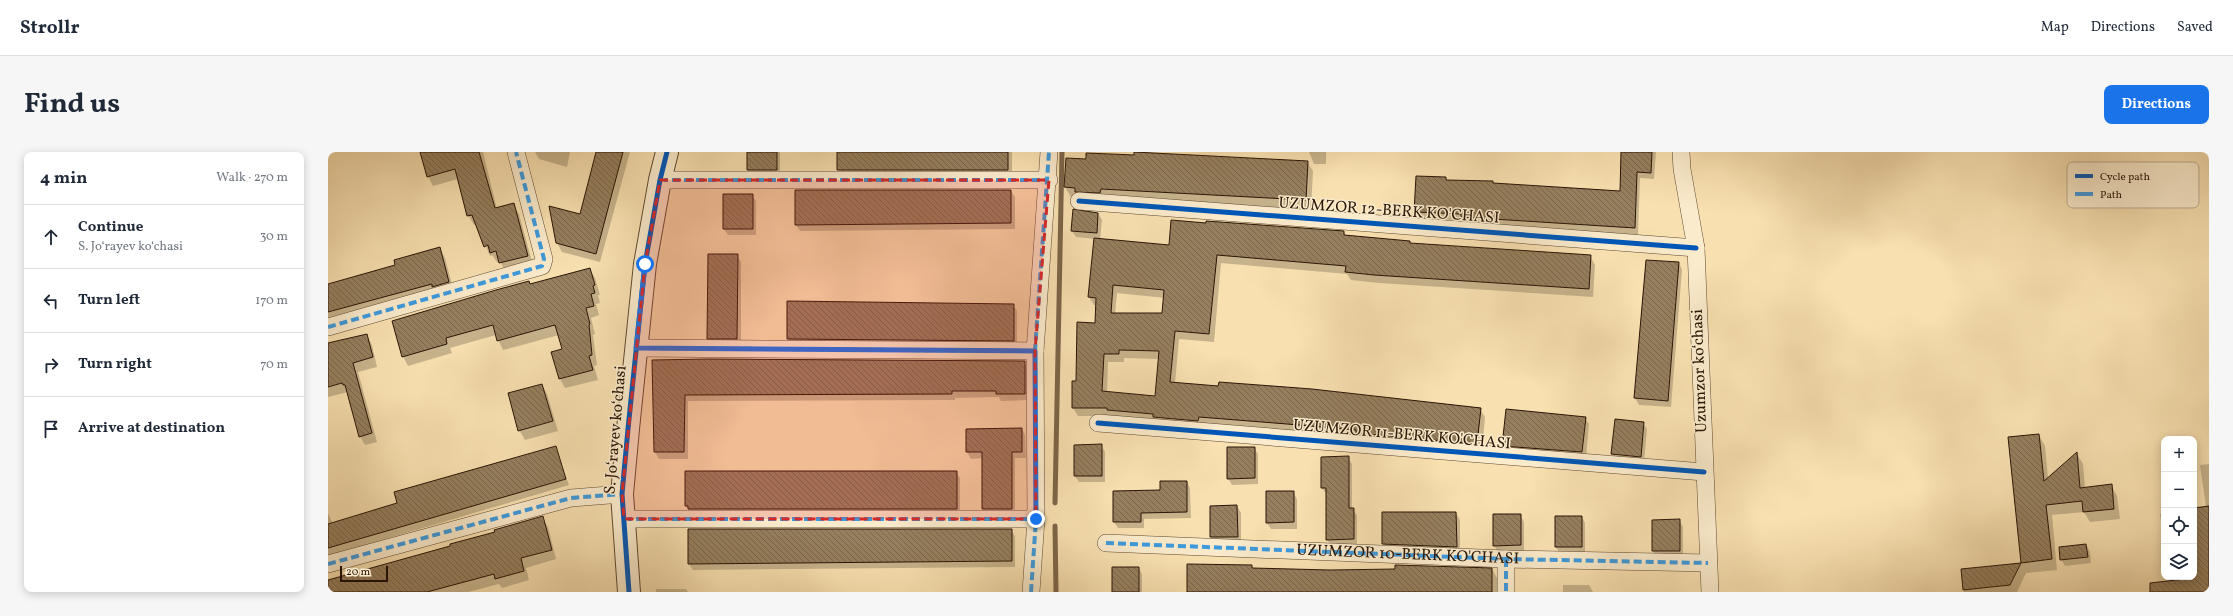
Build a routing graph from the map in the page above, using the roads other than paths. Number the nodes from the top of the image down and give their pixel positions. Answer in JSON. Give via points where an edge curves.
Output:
{"nodes":[{"id":1,"x":516,"y":152,"type":"edge"},
{"id":2,"x":667,"y":152,"type":"edge"},
{"id":3,"x":1049,"y":152,"type":"edge"},
{"id":4,"x":1681,"y":152,"type":"edge"},
{"id":5,"x":660,"y":180,"type":"junction"},
{"id":6,"x":1049,"y":180,"type":"junction"},
{"id":7,"x":1079,"y":201,"type":"dead end"},
{"id":8,"x":1696,"y":248,"type":"junction"},
{"id":9,"x":328,"y":327,"type":"edge"},
{"id":10,"x":636,"y":348,"type":"junction"},
{"id":11,"x":1035,"y":351,"type":"junction"},
{"id":12,"x":1098,"y":423,"type":"dead end"},
{"id":13,"x":1704,"y":472,"type":"junction"},
{"id":14,"x":622,"y":494,"type":"junction"},
{"id":15,"x":624,"y":519,"type":"junction"},
{"id":16,"x":1036,"y":519,"type":"junction"},
{"id":17,"x":1106,"y":543,"type":"dead end"},
{"id":18,"x":1506,"y":559,"type":"junction"},
{"id":19,"x":1708,"y":563,"type":"junction"},
{"id":20,"x":328,"y":564,"type":"edge"},
{"id":21,"x":629,"y":592,"type":"edge"},
{"id":22,"x":1031,"y":592,"type":"edge"},
{"id":23,"x":1506,"y":592,"type":"edge"},
{"id":24,"x":1710,"y":592,"type":"edge"}],
"edges":[{"from":1,"to":9,"type":"street","via":[[544,259],[540,268]]},
{"from":2,"to":5,"type":"street","name":"S. Joʻrayev koʻchasi"},
{"from":3,"to":6,"type":"street"},
{"from":4,"to":8,"type":"street","name":"Uzumzor koʻchasi"},
{"from":5,"to":6,"type":"street"},
{"from":5,"to":10,"type":"street","name":"S. Joʻrayev koʻchasi","via":[[645,264]]},
{"from":6,"to":11,"type":"street"},
{"from":7,"to":8,"type":"street","name":"UZUMZOR 12-BERK KO'CHASI"},
{"from":8,"to":13,"type":"street","name":"Uzumzor koʻchasi"},
{"from":10,"to":11,"type":"street"},
{"from":10,"to":14,"type":"street","name":"S. Joʻrayev koʻchasi"},
{"from":11,"to":16,"type":"street"},
{"from":12,"to":13,"type":"street","name":"UZUMZOR 11-BERK KO'CHASI"},
{"from":13,"to":19,"type":"street","name":"Uzumzor koʻchasi"},
{"from":14,"to":15,"type":"street","name":"S. Joʻrayev koʻchasi"},
{"from":14,"to":20,"type":"street","via":[[571,498]]},
{"from":15,"to":16,"type":"street"},
{"from":15,"to":21,"type":"street","name":"S. Joʻrayev koʻchasi"},
{"from":16,"to":22,"type":"street"},
{"from":17,"to":18,"type":"street","name":"UZUMZOR 10-BERK KO'CHASI"},
{"from":18,"to":19,"type":"street","name":"UZUMZOR 10-BERK KO'CHASI"},
{"from":18,"to":23,"type":"street"},
{"from":19,"to":24,"type":"street","name":"Uzumzor koʻchasi"}]}
